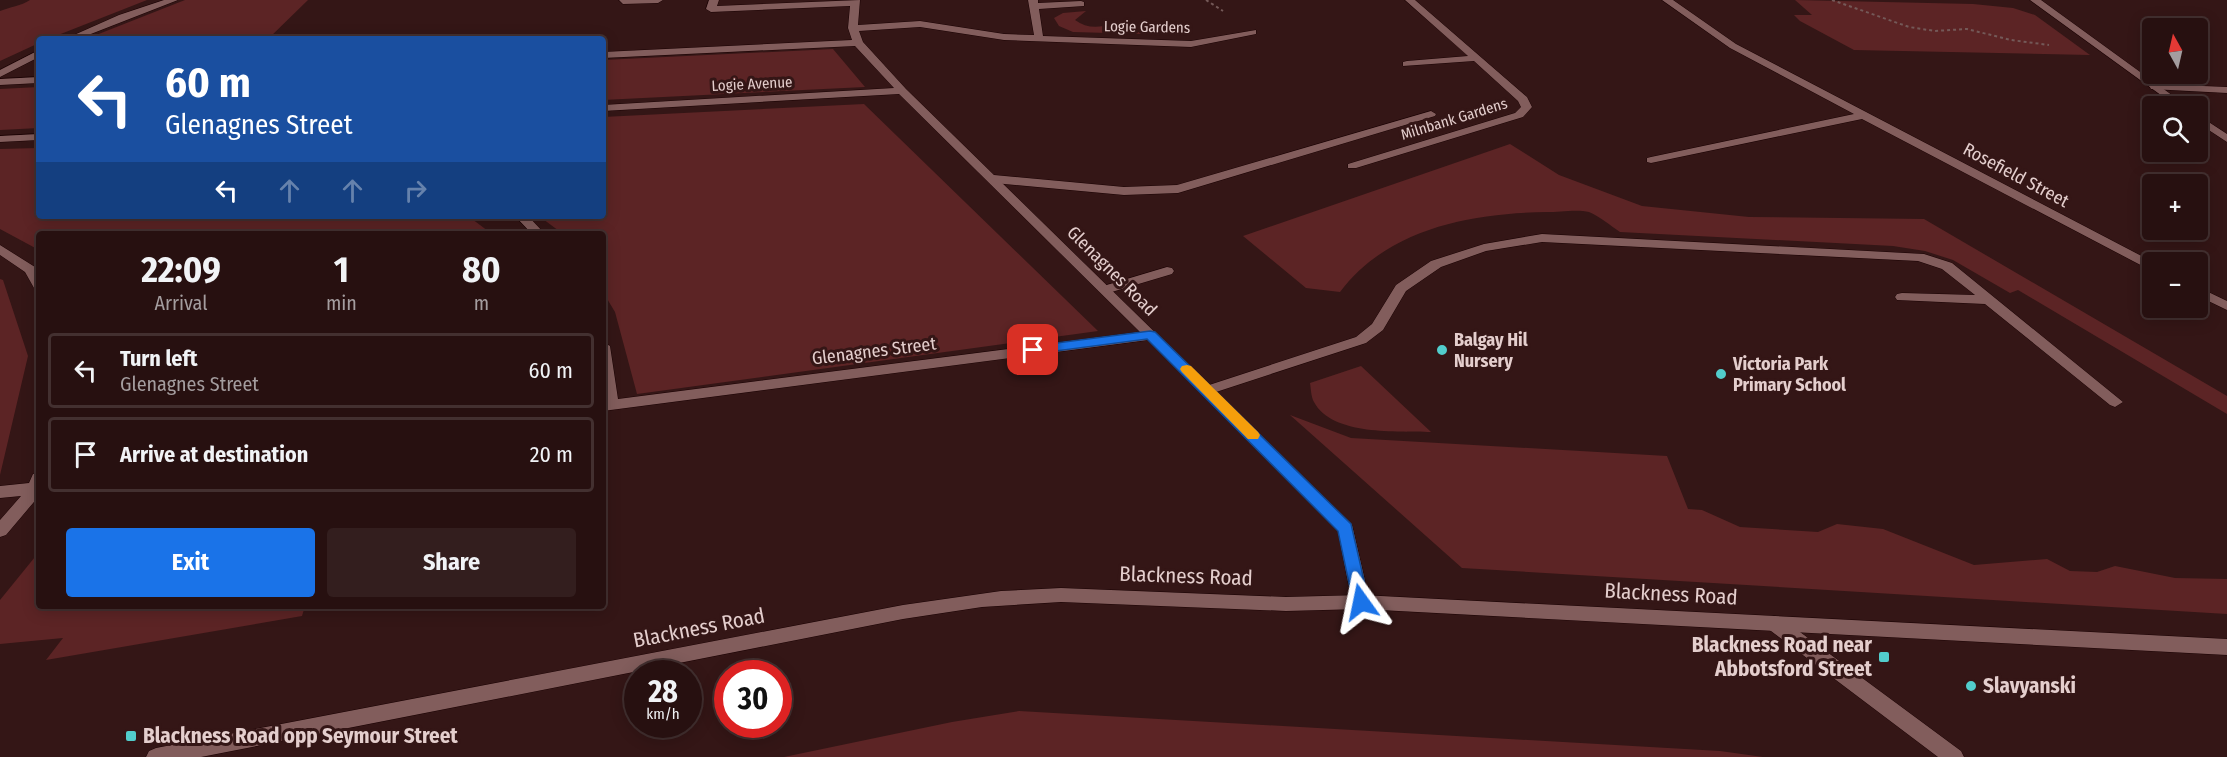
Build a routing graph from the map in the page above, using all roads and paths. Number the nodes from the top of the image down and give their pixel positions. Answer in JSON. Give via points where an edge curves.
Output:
{"nodes":[{"id":1,"x":173,"y":0,"type":"edge"},
{"id":2,"x":658,"y":0,"type":"edge"},
{"id":3,"x":714,"y":0,"type":"edge"},
{"id":4,"x":1410,"y":0,"type":"edge"},
{"id":5,"x":1666,"y":0,"type":"edge"},
{"id":6,"x":1832,"y":0,"type":"edge"},
{"id":7,"x":2035,"y":0,"type":"edge"},
{"id":8,"x":623,"y":1,"type":"edge"},
{"id":9,"x":855,"y":2,"type":"edge"},
{"id":10,"x":1033,"y":3,"type":"edge"},
{"id":11,"x":1080,"y":4,"type":"dead end"},
{"id":12,"x":853,"y":28,"type":"junction"},
{"id":13,"x":1253,"y":32,"type":"dead end"},
{"id":14,"x":77,"y":36,"type":"edge"},
{"id":15,"x":1039,"y":39,"type":"junction"},
{"id":16,"x":858,"y":43,"type":"junction"},
{"id":17,"x":2104,"y":50,"type":"junction"},
{"id":18,"x":36,"y":55,"type":"edge"},
{"id":19,"x":606,"y":55,"type":"edge"},
{"id":20,"x":1476,"y":58,"type":"junction"},
{"id":21,"x":1407,"y":64,"type":"dead end"},
{"id":22,"x":0,"y":74,"type":"edge"},
{"id":23,"x":36,"y":80,"type":"edge"},
{"id":24,"x":0,"y":82,"type":"edge"},
{"id":25,"x":2155,"y":87,"type":"junction"},
{"id":26,"x":2227,"y":90,"type":"edge"},
{"id":27,"x":902,"y":91,"type":"junction"},
{"id":28,"x":2168,"y":96,"type":"edge"},
{"id":29,"x":606,"y":108,"type":"edge"},
{"id":30,"x":1431,"y":114,"type":"dead end"},
{"id":31,"x":1863,"y":115,"type":"junction"},
{"id":32,"x":2208,"y":125,"type":"edge"},
{"id":33,"x":36,"y":137,"type":"edge"},
{"id":34,"x":0,"y":139,"type":"edge"},
{"id":35,"x":2227,"y":139,"type":"edge"},
{"id":36,"x":1651,"y":160,"type":"dead end"},
{"id":37,"x":1352,"y":166,"type":"dead end"},
{"id":38,"x":994,"y":179,"type":"junction"},
{"id":39,"x":524,"y":219,"type":"edge"},
{"id":40,"x":536,"y":231,"type":"edge"},
{"id":41,"x":0,"y":249,"type":"edge"},
{"id":42,"x":2142,"y":262,"type":"edge"},
{"id":43,"x":1167,"y":271,"type":"dead end"},
{"id":44,"x":36,"y":280,"type":"edge"},
{"id":45,"x":1105,"y":290,"type":"junction"},
{"id":46,"x":2208,"y":296,"type":"edge"},
{"id":47,"x":1902,"y":297,"type":"dead end"},
{"id":48,"x":1991,"y":300,"type":"junction"},
{"id":49,"x":2227,"y":306,"type":"edge"},
{"id":50,"x":1150,"y":334,"type":"junction"},
{"id":51,"x":1208,"y":390,"type":"junction"},
{"id":52,"x":2115,"y":402,"type":"dead end"},
{"id":53,"x":607,"y":405,"type":"edge"},
{"id":54,"x":36,"y":485,"type":"edge"},
{"id":55,"x":36,"y":487,"type":"edge"},
{"id":56,"x":0,"y":492,"type":"edge"},
{"id":57,"x":0,"y":531,"type":"edge"},
{"id":58,"x":1361,"y":602,"type":"junction"},
{"id":59,"x":1774,"y":623,"type":"junction"},
{"id":60,"x":2227,"y":647,"type":"edge"},
{"id":61,"x":156,"y":757,"type":"edge"},
{"id":62,"x":1954,"y":757,"type":"edge"}],
"edges":[{"from":1,"to":14,"type":"street"},
{"from":2,"to":8,"type":"street"},
{"from":3,"to":9,"type":"street","via":[[711,9]]},
{"from":4,"to":20,"type":"street","name":"Milnbank Gardens"},
{"from":5,"to":31,"type":"street","name":"Rosefield Street","via":[[1733,46]]},
{"from":6,"to":17,"type":"path","via":[[1909,27],[1935,31],[1967,29],[2011,40]]},
{"from":7,"to":17,"type":"street"},
{"from":9,"to":12,"type":"street","name":"Glenagnes Road"},
{"from":10,"to":11,"type":"street","name":"Logie Gardens"},
{"from":10,"to":15,"type":"street","name":"Logie Gardens"},
{"from":12,"to":15,"type":"street","name":"Logie Gardens","via":[[920,24]]},
{"from":12,"to":16,"type":"street","name":"Glenagnes Road"},
{"from":13,"to":15,"type":"street","name":"Logie Gardens","via":[[1191,44]]},
{"from":16,"to":19,"type":"street","name":"Logie Avenue"},
{"from":16,"to":27,"type":"street","name":"Glenagnes Road"},
{"from":17,"to":25,"type":"street"},
{"from":18,"to":22,"type":"street"},
{"from":20,"to":21,"type":"street"},
{"from":20,"to":37,"type":"street","name":"Milnbank Gardens","via":[[1523,99],[1527,108],[1519,115]]},
{"from":23,"to":24,"type":"street"},
{"from":25,"to":26,"type":"street"},
{"from":25,"to":28,"type":"street"},
{"from":27,"to":29,"type":"street","name":"Logie Avenue"},
{"from":27,"to":38,"type":"street","name":"Glenagnes Road"},
{"from":30,"to":38,"type":"street","via":[[1178,189],[1124,191]]},
{"from":31,"to":36,"type":"street"},
{"from":31,"to":42,"type":"street","name":"Rosefield Street"},
{"from":32,"to":35,"type":"street"},
{"from":33,"to":34,"type":"street"},
{"from":38,"to":45,"type":"street","name":"Glenagnes Road"},
{"from":39,"to":40,"type":"street"},
{"from":41,"to":44,"type":"street","via":[[30,270]]},
{"from":43,"to":45,"type":"street"},
{"from":45,"to":50,"type":"street","name":"Glenagnes Road"},
{"from":46,"to":49,"type":"street"},
{"from":47,"to":48,"type":"street"},
{"from":48,"to":51,"type":"street","via":[[1947,266],[1918,256],[1542,238],[1484,248],[1436,264],[1401,288],[1378,327],[1360,340]]},
{"from":48,"to":52,"type":"street"},
{"from":50,"to":51,"type":"street","name":"Glenagnes Road"},
{"from":50,"to":53,"type":"street","name":"Glenagnes Street"},
{"from":51,"to":58,"type":"street","name":"Glenagnes Road","via":[[1346,528]]},
{"from":54,"to":56,"type":"street"},
{"from":55,"to":57,"type":"street"},
{"from":58,"to":59,"type":"street","name":"Blackness Road"},
{"from":58,"to":61,"type":"street","name":"Blackness Road","via":[[1313,605],[1059,594],[977,600]]},
{"from":59,"to":60,"type":"street","name":"Blackness Road"},
{"from":59,"to":62,"type":"street"}]}
